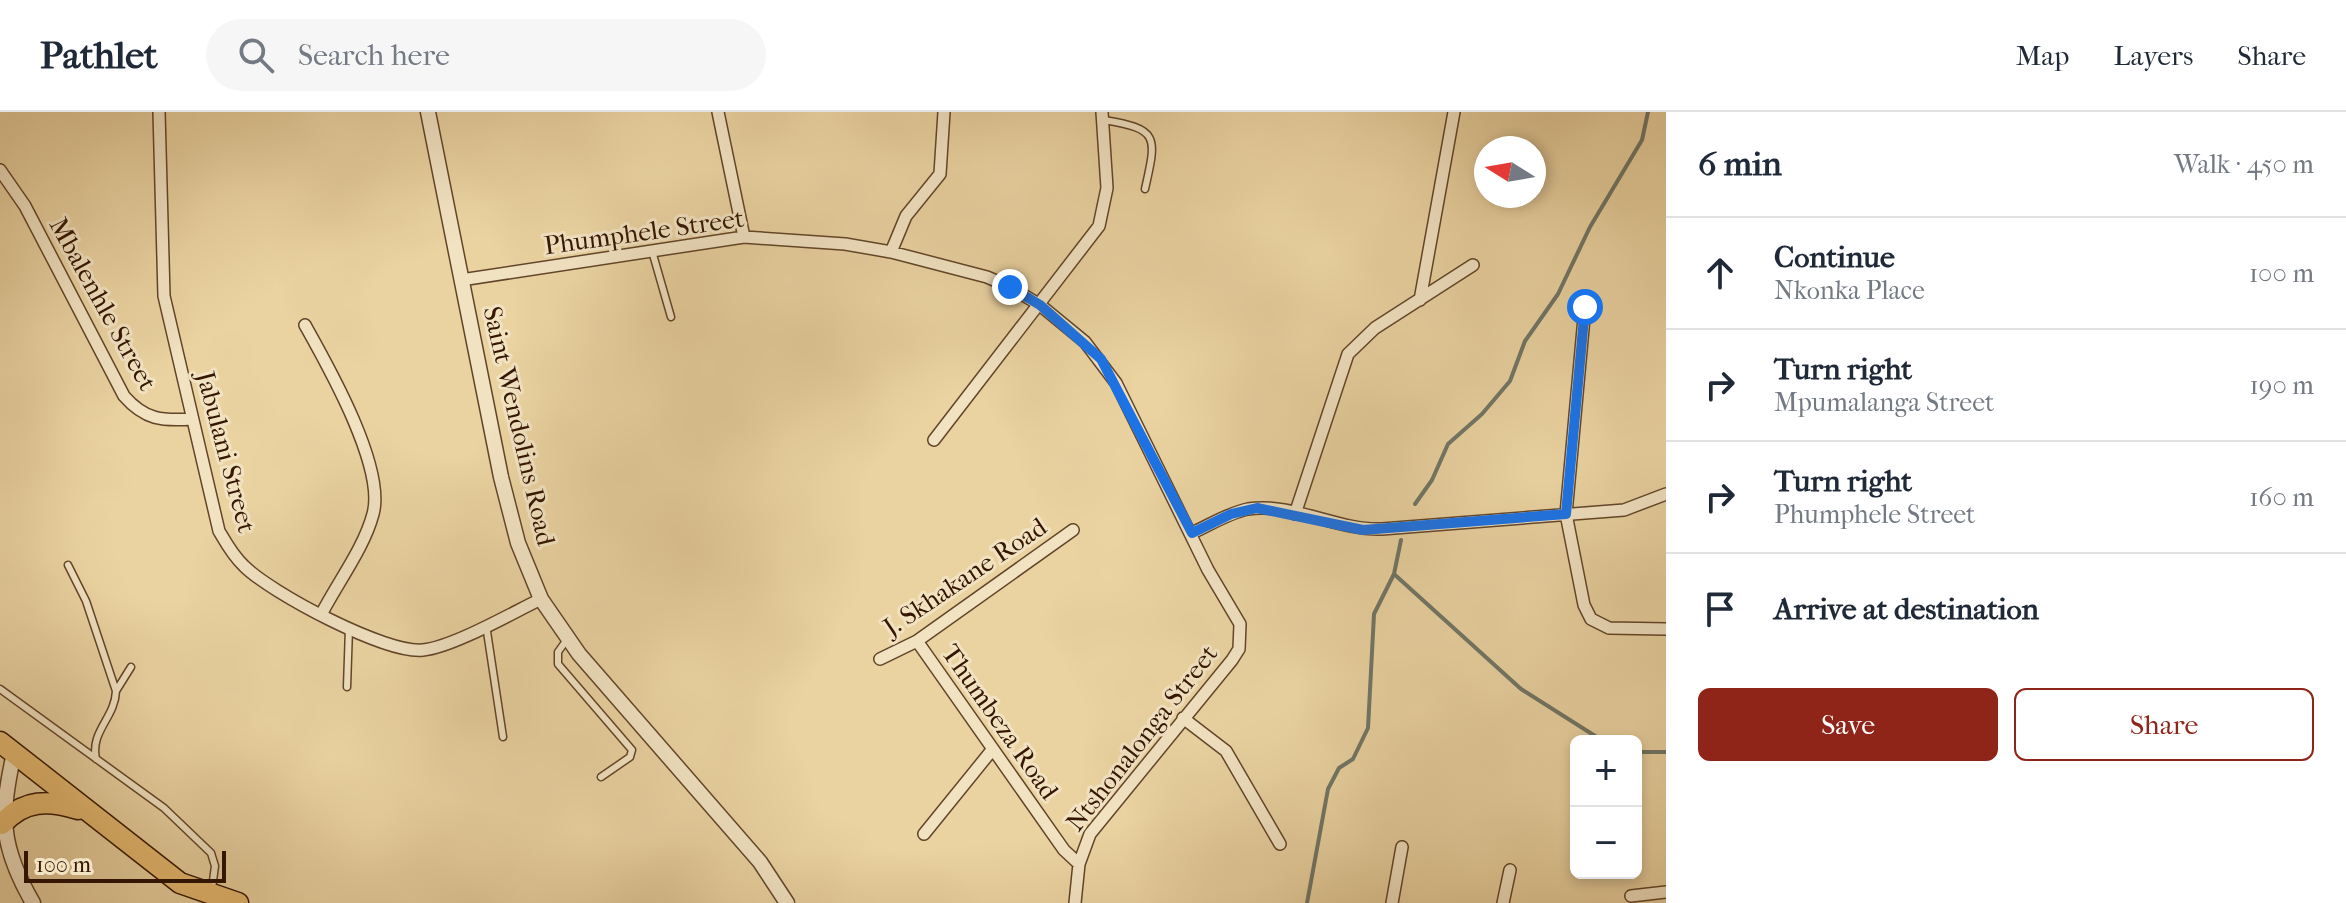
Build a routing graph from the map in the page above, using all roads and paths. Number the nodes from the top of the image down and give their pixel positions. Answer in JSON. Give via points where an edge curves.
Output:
{"nodes":[{"id":1,"x":159,"y":112,"type":"edge"},
{"id":2,"x":428,"y":112,"type":"edge"},
{"id":3,"x":718,"y":112,"type":"edge"},
{"id":4,"x":944,"y":112,"type":"edge"},
{"id":5,"x":1454,"y":112,"type":"edge"},
{"id":6,"x":1103,"y":116,"type":"edge"},
{"id":7,"x":0,"y":170,"type":"edge"},
{"id":8,"x":1145,"y":189,"type":"dead end"},
{"id":9,"x":744,"y":237,"type":"junction"},
{"id":10,"x":652,"y":251,"type":"junction"},
{"id":11,"x":891,"y":252,"type":"junction"},
{"id":12,"x":1473,"y":265,"type":"dead end"},
{"id":13,"x":461,"y":280,"type":"junction"},
{"id":14,"x":1420,"y":300,"type":"junction"},
{"id":15,"x":1040,"y":305,"type":"junction"},
{"id":16,"x":1585,"y":307,"type":"dead end"},
{"id":17,"x":671,"y":317,"type":"dead end"},
{"id":18,"x":305,"y":325,"type":"dead end"},
{"id":19,"x":192,"y":419,"type":"junction"},
{"id":20,"x":934,"y":440,"type":"dead end"},
{"id":21,"x":1666,"y":494,"type":"edge"},
{"id":22,"x":1295,"y":514,"type":"junction"},
{"id":23,"x":1566,"y":514,"type":"junction"},
{"id":24,"x":1073,"y":530,"type":"dead end"},
{"id":25,"x":1192,"y":533,"type":"junction"},
{"id":26,"x":68,"y":565,"type":"dead end"},
{"id":27,"x":541,"y":599,"type":"junction"},
{"id":28,"x":322,"y":613,"type":"junction"},
{"id":29,"x":486,"y":625,"type":"junction"},
{"id":30,"x":349,"y":628,"type":"junction"},
{"id":31,"x":1666,"y":629,"type":"edge"},
{"id":32,"x":569,"y":637,"type":"junction"},
{"id":33,"x":917,"y":641,"type":"junction"},
{"id":34,"x":1239,"y":649,"type":"joint"},
{"id":35,"x":880,"y":659,"type":"dead end"},
{"id":36,"x":131,"y":667,"type":"dead end"},
{"id":37,"x":347,"y":687,"type":"dead end"},
{"id":38,"x":0,"y":689,"type":"edge"},
{"id":39,"x":116,"y":691,"type":"junction"},
{"id":40,"x":1183,"y":718,"type":"junction"},
{"id":41,"x":503,"y":737,"type":"dead end"},
{"id":42,"x":7,"y":747,"type":"edge"},
{"id":43,"x":992,"y":750,"type":"junction"},
{"id":44,"x":96,"y":759,"type":"junction"},
{"id":45,"x":601,"y":777,"type":"dead end"},
{"id":46,"x":90,"y":813,"type":"junction"},
{"id":47,"x":2,"y":824,"type":"junction"},
{"id":48,"x":924,"y":834,"type":"dead end"},
{"id":49,"x":1280,"y":844,"type":"dead end"},
{"id":50,"x":1402,"y":847,"type":"dead end"},
{"id":51,"x":1079,"y":864,"type":"junction"},
{"id":52,"x":1510,"y":870,"type":"dead end"},
{"id":53,"x":1666,"y":892,"type":"edge"},
{"id":54,"x":211,"y":896,"type":"junction"},
{"id":55,"x":1631,"y":896,"type":"dead end"},
{"id":56,"x":33,"y":903,"type":"edge"},
{"id":57,"x":238,"y":903,"type":"edge"},
{"id":58,"x":787,"y":903,"type":"edge"},
{"id":59,"x":1075,"y":903,"type":"edge"},
{"id":60,"x":1392,"y":903,"type":"edge"},
{"id":61,"x":1503,"y":903,"type":"edge"}],
"edges":[{"from":1,"to":19,"type":"street","name":"Jabulani Street","via":[[161,273]]},
{"from":2,"to":13,"type":"street","name":"Saint Wendolins Road"},
{"from":3,"to":9,"type":"street"},
{"from":4,"to":11,"type":"street","via":[[940,174],[906,216]]},
{"from":5,"to":14,"type":"street"},
{"from":6,"to":8,"type":"lane","via":[[1150,134],[1154,146]]},
{"from":6,"to":15,"type":"street","via":[[1107,188],[1099,226]]},
{"from":7,"to":19,"type":"street","name":"Mbalenhle Street","via":[[25,206],[124,396],[146,417]]},
{"from":9,"to":10,"type":"street","name":"Phumphele Street"},
{"from":9,"to":11,"type":"street","name":"Phumphele Street"},
{"from":10,"to":13,"type":"street","name":"Phumphele Street"},
{"from":10,"to":17,"type":"lane"},
{"from":11,"to":15,"type":"street","name":"Phumphele Street","via":[[987,277]]},
{"from":12,"to":14,"type":"street"},
{"from":13,"to":27,"type":"street","name":"Saint Wendolins Road","via":[[501,477],[518,543]]},
{"from":14,"to":22,"type":"street","via":[[1375,328],[1348,354]]},
{"from":15,"to":20,"type":"street"},
{"from":15,"to":25,"type":"street","name":"Phumphele Street","via":[[1101,359]]},
{"from":16,"to":23,"type":"street"},
{"from":18,"to":28,"type":"street","via":[[334,376],[368,459],[376,495],[369,525]]},
{"from":19,"to":28,"type":"street","name":"Jabulani Street","via":[[219,531],[232,553],[261,580]]},
{"from":21,"to":23,"type":"street","via":[[1624,510]]},
{"from":22,"to":23,"type":"street","via":[[1363,530]]},
{"from":22,"to":25,"type":"street","via":[[1245,510]]},
{"from":23,"to":31,"type":"street","via":[[1591,619],[1609,628]]},
{"from":24,"to":33,"type":"street","name":"J. Skhakane Road"},
{"from":25,"to":34,"type":"street","name":"Phumphele Street","via":[[1240,624]]},
{"from":26,"to":39,"type":"lane","via":[[86,601]]},
{"from":27,"to":29,"type":"street","name":"Jabulani Street"},
{"from":27,"to":32,"type":"street","name":"Saint Wendolins Road"},
{"from":28,"to":30,"type":"street","name":"Jabulani Street"},
{"from":29,"to":30,"type":"street","name":"Jabulani Street","via":[[428,650],[412,651]]},
{"from":29,"to":41,"type":"lane"},
{"from":30,"to":37,"type":"lane"},
{"from":32,"to":45,"type":"lane","via":[[558,652],[558,664],[632,750]]},
{"from":32,"to":58,"type":"street","name":"Saint Wendolins Road","via":[[760,862]]},
{"from":33,"to":35,"type":"street","name":"J. Skhakane Road"},
{"from":33,"to":43,"type":"street","name":"Thumbeza Road"},
{"from":34,"to":40,"type":"street","name":"Ntshonalonga Street"},
{"from":36,"to":39,"type":"lane"},
{"from":38,"to":44,"type":"lane"},
{"from":39,"to":44,"type":"lane","via":[[115,706],[95,738]]},
{"from":40,"to":49,"type":"street","via":[[1226,751]]},
{"from":40,"to":51,"type":"street","name":"Ntshonalonga Street","via":[[1090,834]]},
{"from":42,"to":46,"type":"highway"},
{"from":42,"to":47,"type":"street"},
{"from":43,"to":48,"type":"street"},
{"from":43,"to":51,"type":"street","name":"Thumbeza Road"},
{"from":44,"to":54,"type":"lane","via":[[164,808],[211,853]]},
{"from":46,"to":47,"type":"highway","via":[[40,803],[14,811]]},
{"from":46,"to":54,"type":"highway","via":[[170,876]]},
{"from":47,"to":56,"type":"street","via":[[4,847]]},
{"from":50,"to":60,"type":"street"},
{"from":51,"to":59,"type":"street","name":"Ntshonalonga Street"},
{"from":52,"to":61,"type":"street"},
{"from":53,"to":55,"type":"street"},
{"from":54,"to":57,"type":"highway"}]}
